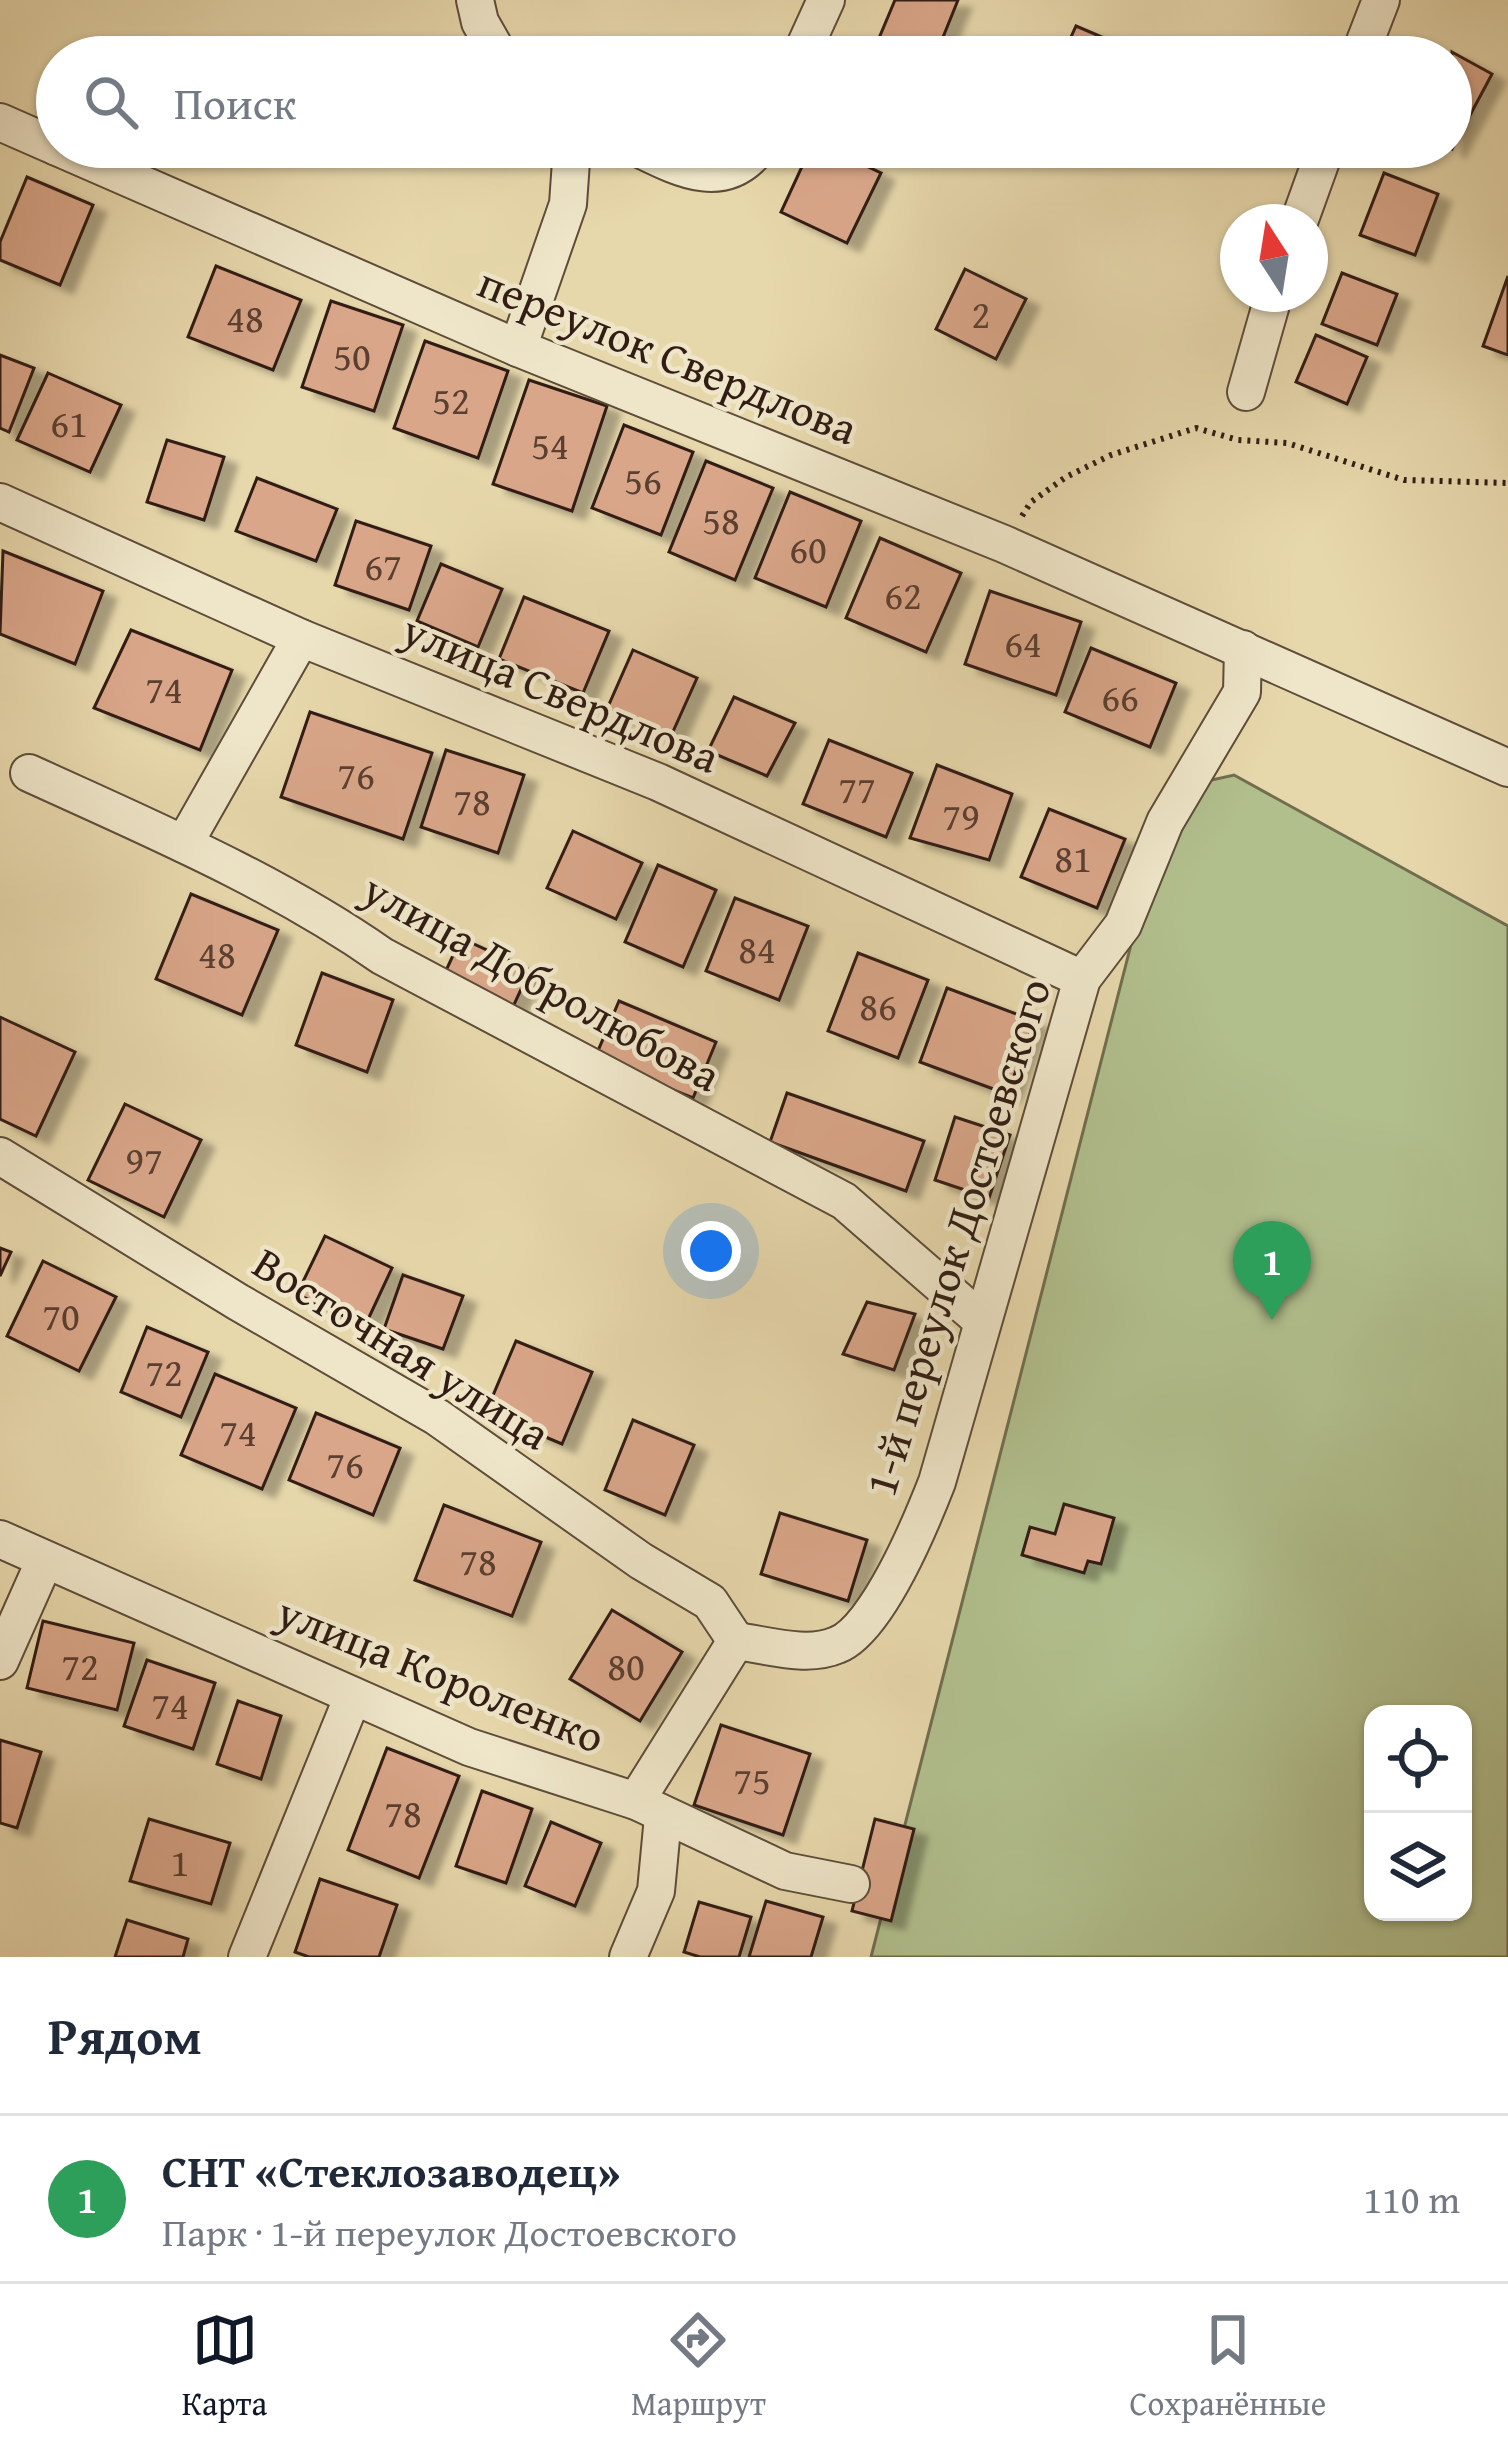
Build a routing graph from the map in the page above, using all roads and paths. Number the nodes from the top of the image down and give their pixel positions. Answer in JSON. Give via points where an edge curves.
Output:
{"nodes":[{"id":1,"x":475,"y":0,"type":"edge"},
{"id":2,"x":826,"y":0,"type":"edge"},
{"id":3,"x":1382,"y":0,"type":"edge"},
{"id":4,"x":488,"y":36,"type":"edge"},
{"id":5,"x":810,"y":36,"type":"edge"},
{"id":6,"x":1367,"y":36,"type":"edge"},
{"id":7,"x":0,"y":122,"type":"edge"},
{"id":8,"x":36,"y":138,"type":"edge"},
{"id":9,"x":105,"y":168,"type":"edge"},
{"id":10,"x":571,"y":168,"type":"edge"},
{"id":11,"x":679,"y":168,"type":"edge"},
{"id":12,"x":736,"y":168,"type":"edge"},
{"id":13,"x":1319,"y":168,"type":"edge"},
{"id":14,"x":1306,"y":204,"type":"edge"},
{"id":15,"x":1269,"y":312,"type":"edge"},
{"id":16,"x":518,"y":348,"type":"junction"},
{"id":17,"x":1246,"y":392,"type":"dead end"},
{"id":18,"x":1508,"y":483,"type":"edge"},
{"id":19,"x":0,"y":502,"type":"edge"},
{"id":20,"x":1004,"y":544,"type":"junction"},
{"id":21,"x":301,"y":638,"type":"junction"},
{"id":22,"x":1243,"y":649,"type":"junction"},
{"id":23,"x":1508,"y":768,"type":"edge"},
{"id":24,"x":29,"y":772,"type":"dead end"},
{"id":25,"x":184,"y":844,"type":"junction"},
{"id":26,"x":1082,"y":979,"type":"junction"},
{"id":27,"x":0,"y":1156,"type":"edge"},
{"id":28,"x":981,"y":1320,"type":"junction"},
{"id":29,"x":0,"y":1539,"type":"edge"},
{"id":30,"x":44,"y":1562,"type":"junction"},
{"id":31,"x":736,"y":1641,"type":"junction"},
{"id":32,"x":0,"y":1661,"type":"edge"},
{"id":33,"x":353,"y":1696,"type":"junction"},
{"id":34,"x":649,"y":1809,"type":"junction"},
{"id":35,"x":850,"y":1884,"type":"dead end"},
{"id":36,"x":247,"y":1957,"type":"edge"},
{"id":37,"x":628,"y":1957,"type":"edge"}],
"edges":[{"from":1,"to":4,"type":"street"},
{"from":2,"to":5,"type":"street"},
{"from":3,"to":6,"type":"street"},
{"from":7,"to":8,"type":"street","name":"переулок Свердлова"},
{"from":9,"to":16,"type":"street","name":"переулок Свердлова"},
{"from":10,"to":16,"type":"street","via":[[568,204]]},
{"from":11,"to":12,"type":"street","via":[[708,175]]},
{"from":13,"to":14,"type":"street"},
{"from":15,"to":17,"type":"street"},
{"from":16,"to":20,"type":"street","name":"переулок Свердлова"},
{"from":18,"to":20,"type":"path","via":[[1404,480],[1287,443],[1196,428],[1066,477],[1031,502]]},
{"from":19,"to":21,"type":"street","name":"улица Свердлова"},
{"from":20,"to":22,"type":"street","name":"переулок Свердлова"},
{"from":21,"to":25,"type":"street"},
{"from":21,"to":26,"type":"street","name":"улица Свердлова","via":[[658,782]]},
{"from":22,"to":23,"type":"street","name":"переулок Свердлова"},
{"from":22,"to":26,"type":"street","name":"1-й переулок Достоевского","via":[[1242,692],[1165,822],[1123,926]]},
{"from":24,"to":25,"type":"street","name":"улица Добролюбова"},
{"from":25,"to":28,"type":"street","name":"улица Добролюбова","via":[[844,1202]]},
{"from":26,"to":28,"type":"street","name":"1-й переулок Достоевского"},
{"from":27,"to":31,"type":"street","name":"Восточная улица","via":[[437,1417],[710,1602]]},
{"from":28,"to":31,"type":"street","name":"1-й переулок Достоевского","via":[[937,1482],[914,1541],[859,1633],[801,1651]]},
{"from":29,"to":30,"type":"street","name":"улица Короленко"},
{"from":30,"to":32,"type":"street"},
{"from":30,"to":33,"type":"street","name":"улица Короленко"},
{"from":31,"to":34,"type":"street"},
{"from":33,"to":34,"type":"street","name":"улица Короленко","via":[[469,1747]]},
{"from":33,"to":36,"type":"street"},
{"from":34,"to":35,"type":"street","name":"улица Короленко","via":[[785,1870]]},
{"from":34,"to":37,"type":"street","via":[[656,1891]]}]}
